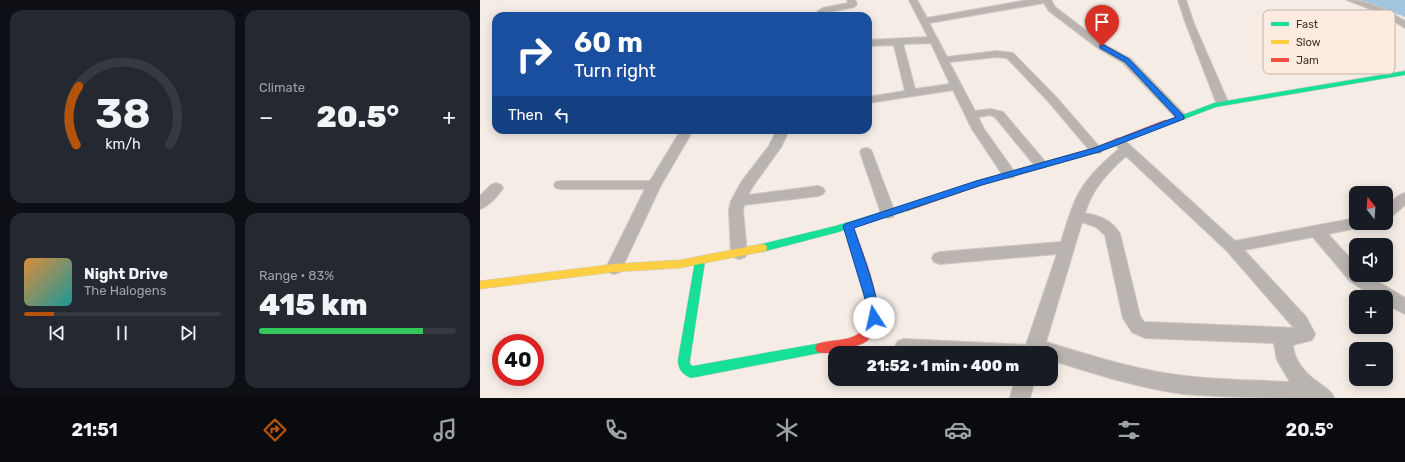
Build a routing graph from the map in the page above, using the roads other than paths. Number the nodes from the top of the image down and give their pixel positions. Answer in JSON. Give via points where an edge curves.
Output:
{"nodes":[{"id":1,"x":851,"y":0,"type":"edge"},
{"id":2,"x":912,"y":0,"type":"edge"},
{"id":3,"x":1046,"y":0,"type":"edge"},
{"id":4,"x":1182,"y":0,"type":"edge"},
{"id":5,"x":1351,"y":0,"type":"edge"},
{"id":6,"x":1381,"y":10,"type":"edge"},
{"id":7,"x":823,"y":12,"type":"edge"},
{"id":8,"x":1395,"y":19,"type":"edge"},
{"id":9,"x":923,"y":21,"type":"junction"},
{"id":10,"x":1405,"y":25,"type":"edge"},
{"id":11,"x":934,"y":40,"type":"junction"},
{"id":12,"x":898,"y":42,"type":"junction"},
{"id":13,"x":872,"y":43,"type":"edge"},
{"id":14,"x":943,"y":60,"type":"junction"},
{"id":15,"x":1405,"y":73,"type":"edge"},
{"id":16,"x":957,"y":86,"type":"junction"},
{"id":17,"x":911,"y":94,"type":"junction"},
{"id":18,"x":872,"y":99,"type":"edge"},
{"id":19,"x":1222,"y":102,"type":"junction"},
{"id":20,"x":970,"y":115,"type":"junction"},
{"id":21,"x":1181,"y":117,"type":"junction"},
{"id":22,"x":685,"y":134,"type":"edge"},
{"id":23,"x":781,"y":134,"type":"edge"},
{"id":24,"x":1123,"y":146,"type":"junction"},
{"id":25,"x":1096,"y":150,"type":"junction"},
{"id":26,"x":866,"y":152,"type":"dead end"},
{"id":27,"x":1041,"y":164,"type":"junction"},
{"id":28,"x":1009,"y":174,"type":"junction"},
{"id":29,"x":654,"y":185,"type":"junction"},
{"id":30,"x":561,"y":186,"type":"dead end"},
{"id":31,"x":496,"y":188,"type":"dead end"},
{"id":32,"x":818,"y":191,"type":"dead end"},
{"id":33,"x":1405,"y":198,"type":"edge"},
{"id":34,"x":738,"y":201,"type":"junction"},
{"id":35,"x":480,"y":204,"type":"edge"},
{"id":36,"x":1393,"y":207,"type":"edge"},
{"id":37,"x":888,"y":213,"type":"junction"},
{"id":38,"x":1077,"y":216,"type":"junction"},
{"id":39,"x":1349,"y":224,"type":"edge"},
{"id":40,"x":848,"y":226,"type":"junction"},
{"id":41,"x":1317,"y":231,"type":"junction"},
{"id":42,"x":1067,"y":247,"type":"junction"},
{"id":43,"x":1232,"y":247,"type":"junction"},
{"id":44,"x":739,"y":252,"type":"junction"},
{"id":45,"x":940,"y":258,"type":"dead end"},
{"id":46,"x":700,"y":261,"type":"junction"},
{"id":47,"x":614,"y":268,"type":"junction"},
{"id":48,"x":480,"y":284,"type":"edge"},
{"id":49,"x":1405,"y":306,"type":"edge"},
{"id":50,"x":1300,"y":336,"type":"junction"},
{"id":51,"x":1033,"y":346,"type":"edge"},
{"id":52,"x":1058,"y":357,"type":"edge"},
{"id":53,"x":1023,"y":386,"type":"edge"},
{"id":54,"x":1186,"y":392,"type":"edge"},
{"id":55,"x":1318,"y":395,"type":"edge"},
{"id":56,"x":1020,"y":398,"type":"edge"}],
"edges":[{"from":1,"to":7,"type":"street","via":[[851,5]]},
{"from":2,"to":9,"type":"street"},
{"from":3,"to":9,"type":"street"},
{"from":3,"to":21,"type":"street","via":[[1052,9],[1127,61]]},
{"from":4,"to":19,"type":"street"},
{"from":5,"to":6,"type":"street"},
{"from":8,"to":10,"type":"street"},
{"from":9,"to":11,"type":"street"},
{"from":11,"to":12,"type":"street"},
{"from":11,"to":14,"type":"street"},
{"from":12,"to":13,"type":"street"},
{"from":12,"to":17,"type":"street"},
{"from":14,"to":16,"type":"street"},
{"from":14,"to":25,"type":"street","via":[[1010,55]]},
{"from":15,"to":19,"type":"street"},
{"from":16,"to":17,"type":"street"},
{"from":16,"to":20,"type":"street"},
{"from":17,"to":18,"type":"street"},
{"from":19,"to":21,"type":"street"},
{"from":20,"to":27,"type":"street","via":[[990,112],[999,114]]},
{"from":20,"to":28,"type":"street"},
{"from":21,"to":24,"type":"street"},
{"from":22,"to":29,"type":"street"},
{"from":23,"to":34,"type":"street"},
{"from":24,"to":25,"type":"street"},
{"from":24,"to":38,"type":"street","via":[[1088,188]]},
{"from":24,"to":43,"type":"street"},
{"from":25,"to":27,"type":"street"},
{"from":26,"to":37,"type":"street"},
{"from":27,"to":28,"type":"street"},
{"from":28,"to":37,"type":"street"},
{"from":29,"to":30,"type":"street"},
{"from":29,"to":47,"type":"street"},
{"from":31,"to":35,"type":"street"},
{"from":32,"to":34,"type":"street"},
{"from":33,"to":36,"type":"street"},
{"from":34,"to":44,"type":"street","via":[[736,210]]},
{"from":37,"to":40,"type":"street"},
{"from":38,"to":42,"type":"street"},
{"from":38,"to":50,"type":"street","via":[[1105,224],[1112,234],[1132,318],[1138,327],[1145,330]]},
{"from":39,"to":41,"type":"street"},
{"from":40,"to":44,"type":"street"},
{"from":40,"to":46,"type":"street","via":[[872,302],[874,318],[871,330],[862,338],[850,343],[691,372],[684,366],[684,360]]},
{"from":41,"to":43,"type":"street"},
{"from":41,"to":49,"type":"street","via":[[1356,276]]},
{"from":42,"to":45,"type":"street"},
{"from":42,"to":51,"type":"street"},
{"from":43,"to":50,"type":"street","via":[[1300,322],[1306,334]]},
{"from":44,"to":46,"type":"street"},
{"from":46,"to":47,"type":"street"},
{"from":47,"to":48,"type":"street"},
{"from":50,"to":55,"type":"street","via":[[1283,343],[1283,350],[1295,373]]},
{"from":52,"to":54,"type":"street","via":[[1152,380]]},
{"from":53,"to":56,"type":"street"},
{"from":54,"to":55,"type":"street"}]}
